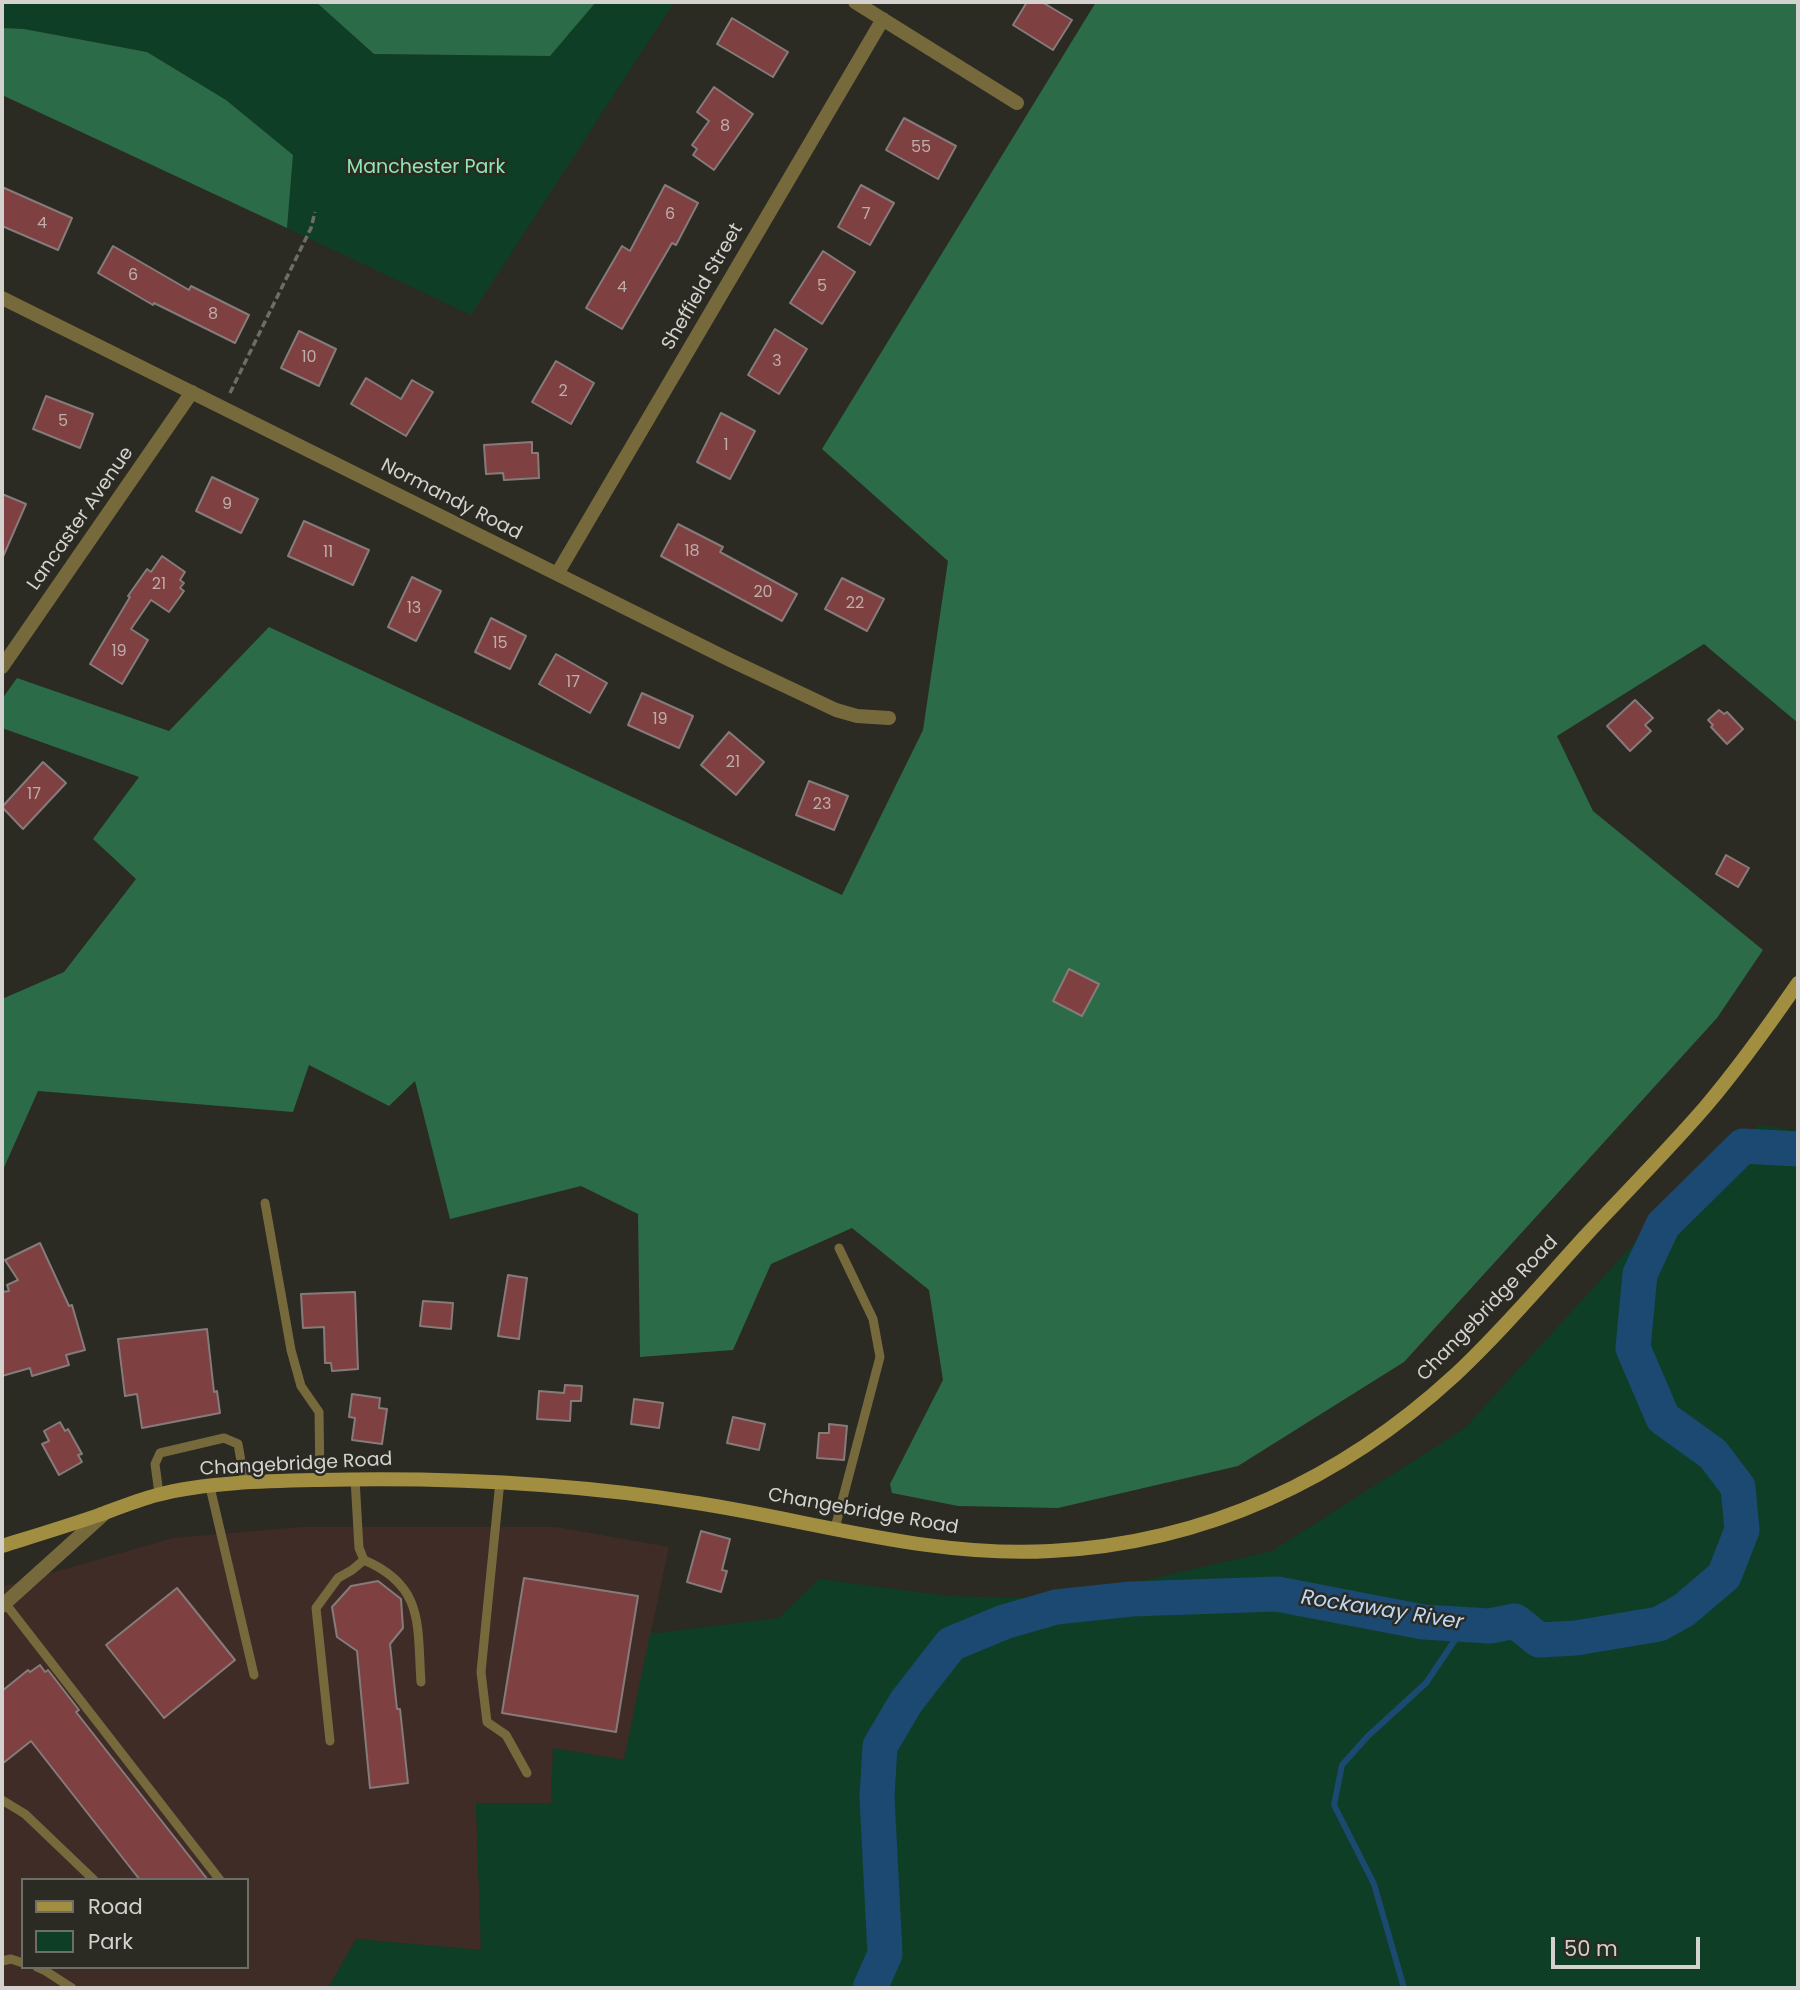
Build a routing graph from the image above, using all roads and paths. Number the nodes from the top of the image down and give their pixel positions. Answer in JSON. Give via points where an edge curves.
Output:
{"nodes":[{"id":1,"x":855,"y":2,"type":"edge"},
{"id":2,"x":883,"y":19,"type":"junction"},
{"id":3,"x":1017,"y":103,"type":"dead end"},
{"id":4,"x":315,"y":212,"type":"dead end"},
{"id":5,"x":2,"y":298,"type":"edge"},
{"id":6,"x":192,"y":393,"type":"junction"},
{"id":7,"x":223,"y":408,"type":"junction"},
{"id":8,"x":556,"y":574,"type":"junction"},
{"id":9,"x":2,"y":667,"type":"edge"},
{"id":10,"x":888,"y":718,"type":"dead end"},
{"id":11,"x":1798,"y":983,"type":"edge"},
{"id":12,"x":265,"y":1203,"type":"dead end"},
{"id":13,"x":839,"y":1248,"type":"dead end"},
{"id":14,"x":355,"y":1479,"type":"junction"},
{"id":15,"x":320,"y":1480,"type":"junction"},
{"id":16,"x":500,"y":1480,"type":"junction"},
{"id":17,"x":245,"y":1484,"type":"junction"},
{"id":18,"x":210,"y":1487,"type":"junction"},
{"id":19,"x":159,"y":1494,"type":"junction"},
{"id":20,"x":105,"y":1513,"type":"junction"},
{"id":21,"x":835,"y":1528,"type":"junction"},
{"id":22,"x":2,"y":1546,"type":"edge"},
{"id":23,"x":364,"y":1560,"type":"junction"},
{"id":24,"x":3,"y":1604,"type":"edge"},
{"id":25,"x":254,"y":1675,"type":"dead end"},
{"id":26,"x":421,"y":1682,"type":"dead end"},
{"id":27,"x":330,"y":1741,"type":"dead end"},
{"id":28,"x":527,"y":1773,"type":"dead end"},
{"id":29,"x":2,"y":1800,"type":"edge"},
{"id":30,"x":92,"y":1878,"type":"edge"},
{"id":31,"x":218,"y":1878,"type":"edge"},
{"id":32,"x":2,"y":1961,"type":"edge"},
{"id":33,"x":21,"y":1962,"type":"edge"},
{"id":34,"x":40,"y":1969,"type":"edge"},
{"id":35,"x":72,"y":1988,"type":"edge"}],
"edges":[{"from":1,"to":2,"type":"street"},
{"from":2,"to":3,"type":"street"},
{"from":2,"to":8,"type":"street","name":"Sheffield Street"},
{"from":4,"to":7,"type":"path"},
{"from":5,"to":6,"type":"street","name":"Normandy Road"},
{"from":6,"to":7,"type":"street","name":"Normandy Road"},
{"from":6,"to":9,"type":"street","name":"Lancaster Avenue"},
{"from":7,"to":8,"type":"street","name":"Normandy Road"},
{"from":8,"to":10,"type":"street","name":"Normandy Road","via":[[836,710]]},
{"from":11,"to":21,"type":"main road","name":"Changebridge Road","via":[[1707,1105],[1483,1346],[1403,1419],[1307,1482],[1211,1522],[1091,1548],[969,1550]]},
{"from":12,"to":15,"type":"lane","via":[[291,1350],[301,1386],[319,1412]]},
{"from":13,"to":21,"type":"lane","via":[[873,1320],[880,1357]]},
{"from":14,"to":15,"type":"main road","name":"Changebridge Road"},
{"from":14,"to":16,"type":"main road","name":"Changebridge Road"},
{"from":14,"to":23,"type":"lane","via":[[359,1548]]},
{"from":15,"to":17,"type":"main road","name":"Changebridge Road"},
{"from":16,"to":21,"type":"main road","name":"Changebridge Road","via":[[628,1492]]},
{"from":16,"to":28,"type":"lane","via":[[481,1672],[487,1722],[506,1735]]},
{"from":17,"to":18,"type":"main road","name":"Changebridge Road"},
{"from":17,"to":19,"type":"lane","via":[[238,1444],[224,1438],[160,1453],[155,1464]]},
{"from":18,"to":19,"type":"main road","name":"Changebridge Road"},
{"from":18,"to":25,"type":"lane"},
{"from":19,"to":20,"type":"main road","name":"Changebridge Road"},
{"from":20,"to":22,"type":"main road","name":"Changebridge Road"},
{"from":20,"to":24,"type":"street"},
{"from":23,"to":26,"type":"lane","via":[[379,1566],[411,1595]]},
{"from":23,"to":27,"type":"lane","via":[[338,1578],[316,1608]]},
{"from":24,"to":31,"type":"lane"},
{"from":29,"to":30,"type":"lane","via":[[25,1814]]},
{"from":32,"to":33,"type":"lane"},
{"from":34,"to":35,"type":"lane"}]}
